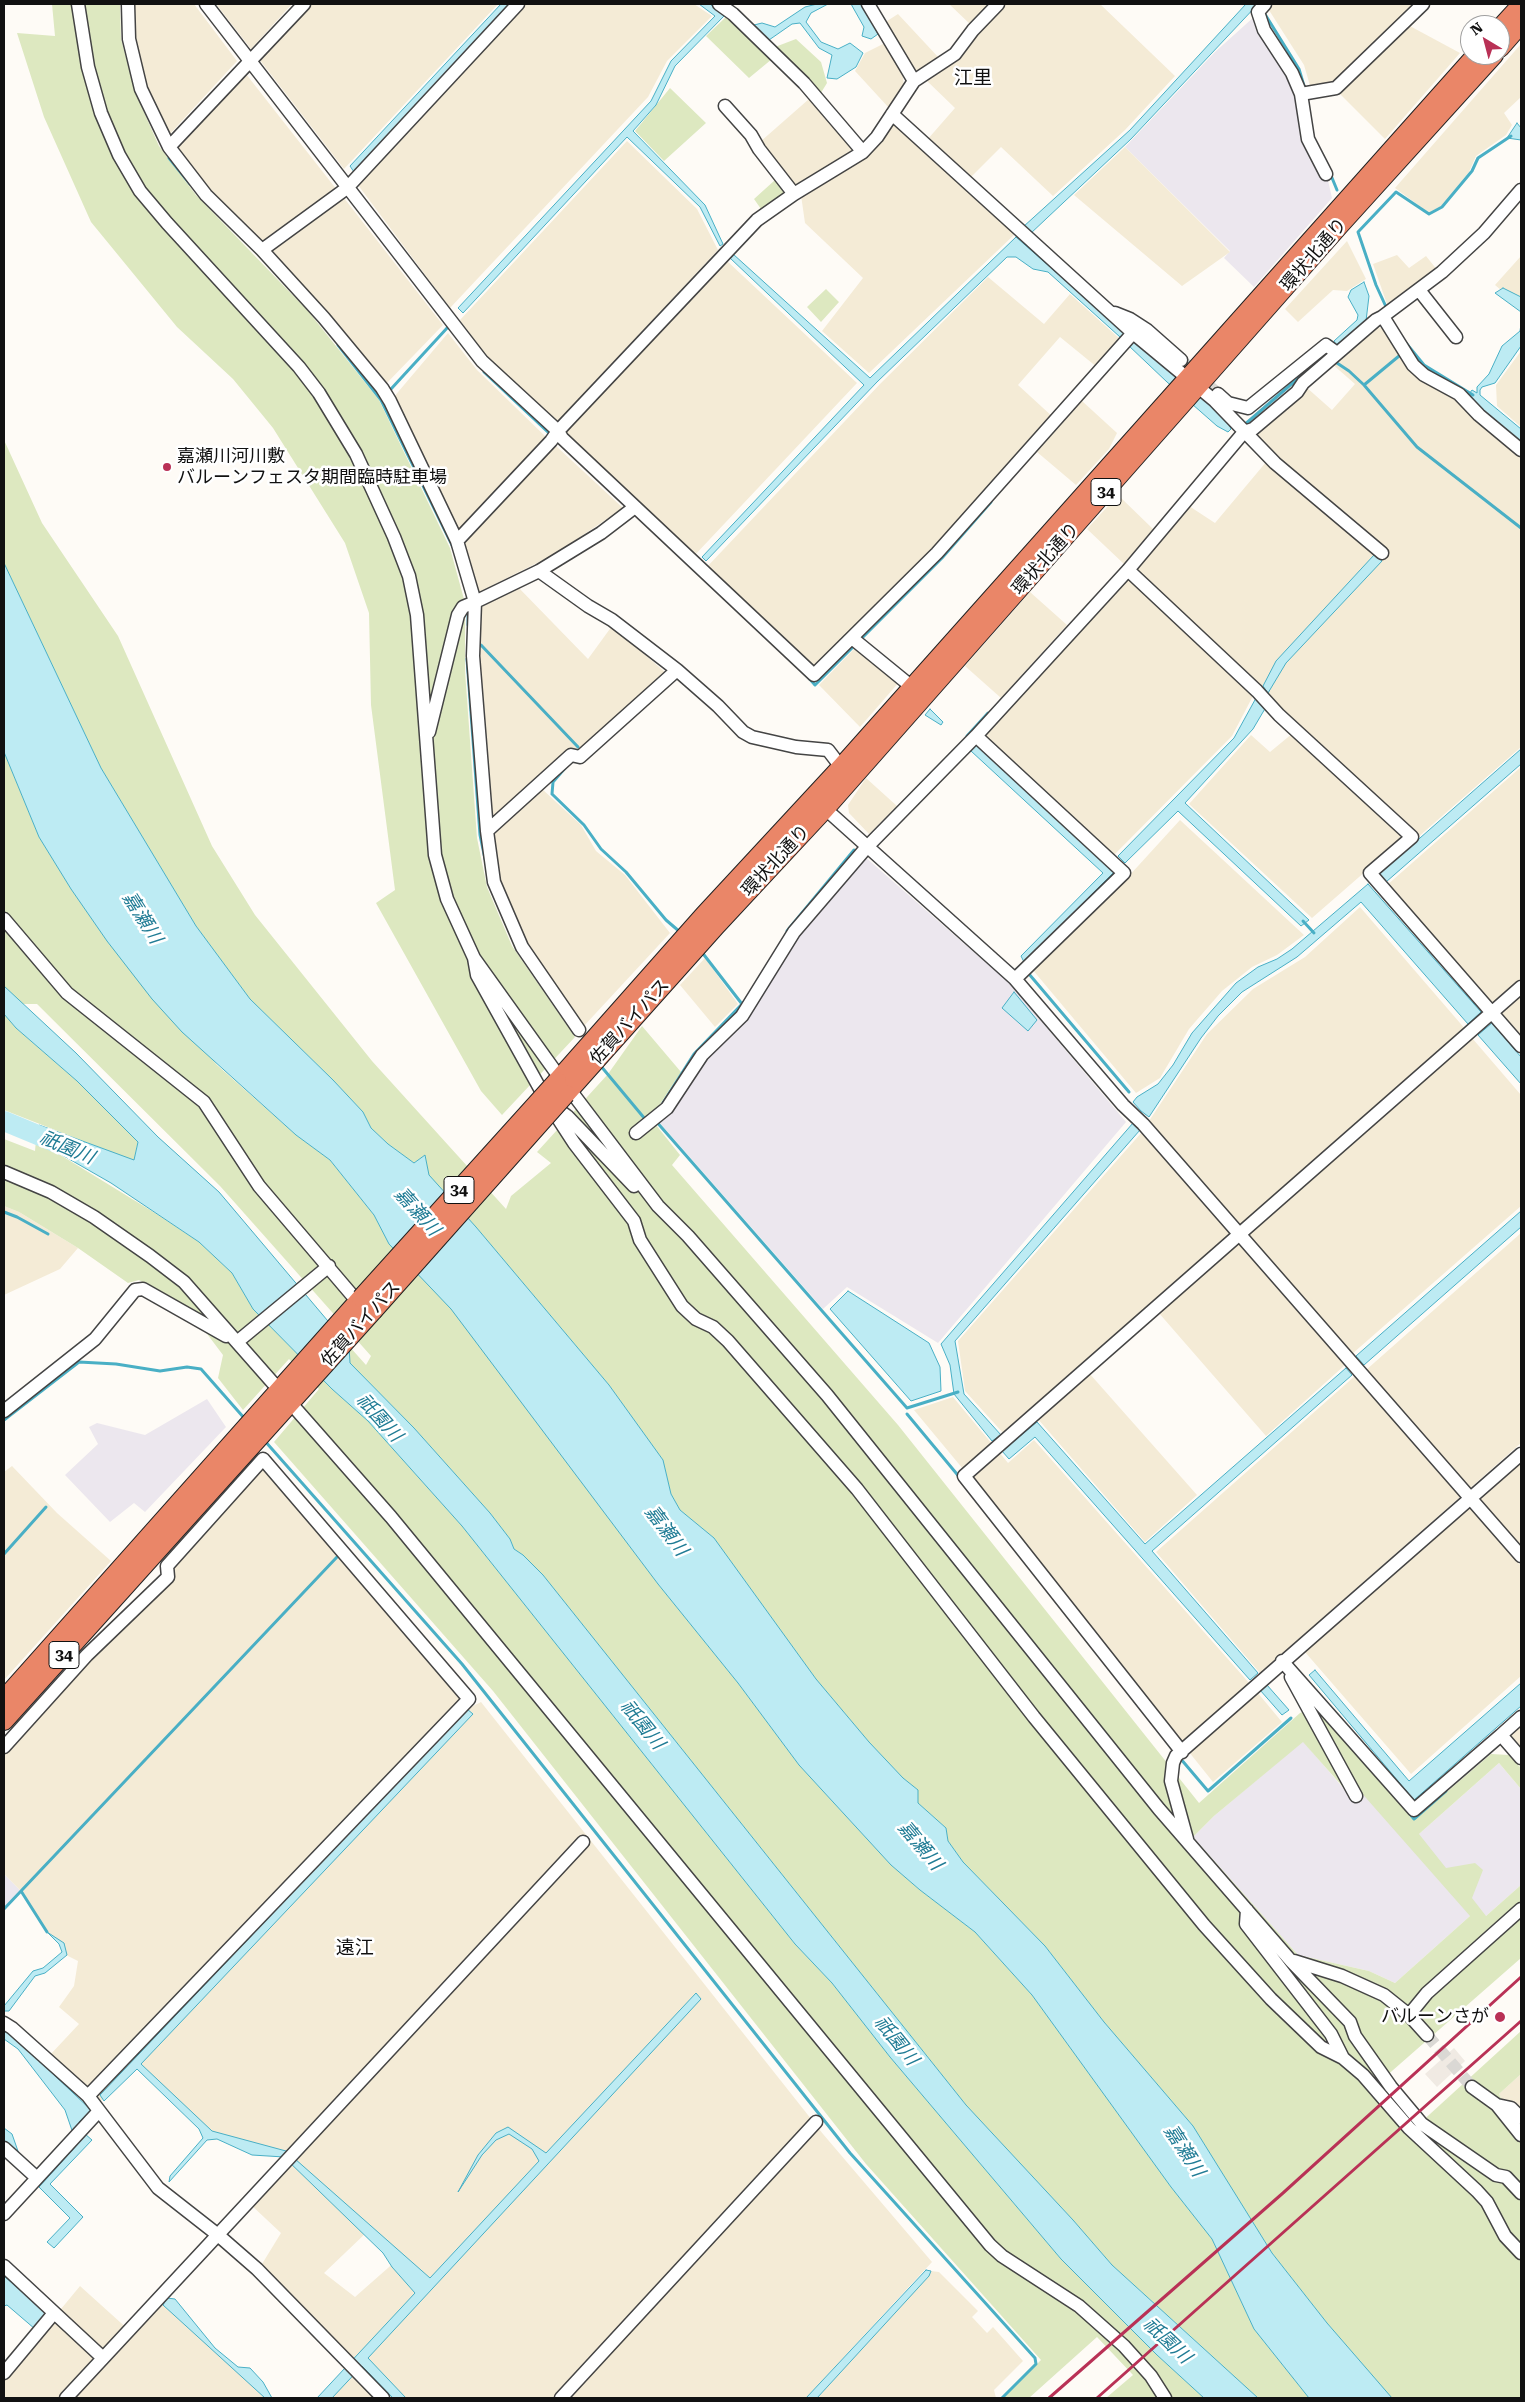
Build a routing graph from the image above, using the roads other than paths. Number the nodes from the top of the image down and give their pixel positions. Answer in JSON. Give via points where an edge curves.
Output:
{"nodes":[{"id":1,"x":78,"y":4,"type":"edge"},
{"id":2,"x":128,"y":4,"type":"edge"},
{"id":3,"x":206,"y":4,"type":"edge"},
{"id":4,"x":304,"y":4,"type":"edge"},
{"id":5,"x":518,"y":4,"type":"edge"},
{"id":6,"x":720,"y":4,"type":"edge"},
{"id":7,"x":868,"y":4,"type":"edge"},
{"id":8,"x":998,"y":4,"type":"edge"},
{"id":9,"x":1423,"y":4,"type":"edge"},
{"id":10,"x":1521,"y":5,"type":"edge"},
{"id":11,"x":1262,"y":7,"type":"edge"},
{"id":12,"x":1510,"y":17,"type":"edge"},
{"id":13,"x":1521,"y":24,"type":"edge"},
{"id":14,"x":1510,"y":37,"type":"edge"},
{"id":15,"x":250,"y":62,"type":"junction"},
{"id":16,"x":1467,"y":65,"type":"edge"},
{"id":17,"x":1485,"y":65,"type":"edge"},
{"id":18,"x":914,"y":81,"type":"junction"},
{"id":19,"x":1305,"y":94,"type":"junction"},
{"id":20,"x":725,"y":106,"type":"dead end"},
{"id":21,"x":892,"y":114,"type":"junction"},
{"id":22,"x":169,"y":147,"type":"junction"},
{"id":23,"x":863,"y":152,"type":"junction"},
{"id":24,"x":1326,"y":174,"type":"dead end"},
{"id":25,"x":1521,"y":190,"type":"edge"},
{"id":26,"x":342,"y":191,"type":"junction"},
{"id":27,"x":794,"y":194,"type":"junction"},
{"id":28,"x":262,"y":250,"type":"junction"},
{"id":29,"x":1419,"y":290,"type":"junction"},
{"id":30,"x":1108,"y":310,"type":"junction"},
{"id":31,"x":1386,"y":313,"type":"junction"},
{"id":32,"x":1133,"y":333,"type":"junction"},
{"id":33,"x":1456,"y":337,"type":"dead end"},
{"id":34,"x":1332,"y":357,"type":"junction"},
{"id":35,"x":1181,"y":360,"type":"tunnel mouth"},
{"id":36,"x":1193,"y":382,"type":"junction"},
{"id":37,"x":1218,"y":394,"type":"tunnel mouth"},
{"id":38,"x":1241,"y":429,"type":"junction"},
{"id":39,"x":558,"y":431,"type":"junction"},
{"id":40,"x":1521,"y":450,"type":"edge"},
{"id":41,"x":631,"y":510,"type":"junction"},
{"id":42,"x":457,"y":541,"type":"junction"},
{"id":43,"x":1382,"y":553,"type":"dead end"},
{"id":44,"x":1128,"y":570,"type":"junction"},
{"id":45,"x":539,"y":571,"type":"junction"},
{"id":46,"x":469,"y":605,"type":"junction"},
{"id":47,"x":856,"y":641,"type":"junction"},
{"id":48,"x":677,"y":670,"type":"junction"},
{"id":49,"x":912,"y":687,"type":"junction"},
{"id":50,"x":426,"y":736,"type":"junction"},
{"id":51,"x":973,"y":739,"type":"junction"},
{"id":52,"x":841,"y":767,"type":"junction"},
{"id":53,"x":819,"y":803,"type":"junction"},
{"id":54,"x":487,"y":830,"type":"junction"},
{"id":55,"x":866,"y":848,"type":"junction"},
{"id":56,"x":4,"y":920,"type":"edge"},
{"id":57,"x":710,"y":920,"type":"joint"},
{"id":58,"x":474,"y":958,"type":"junction"},
{"id":59,"x":1014,"y":980,"type":"junction"},
{"id":60,"x":1521,"y":988,"type":"edge"},
{"id":61,"x":1484,"y":1020,"type":"junction"},
{"id":62,"x":579,"y":1030,"type":"dead end"},
{"id":63,"x":1521,"y":1046,"type":"edge"},
{"id":64,"x":565,"y":1084,"type":"junction"},
{"id":65,"x":548,"y":1103,"type":"junction"},
{"id":66,"x":636,"y":1133,"type":"dead end"},
{"id":67,"x":4,"y":1172,"type":"edge"},
{"id":68,"x":658,"y":1206,"type":"junction"},
{"id":69,"x":1240,"y":1235,"type":"junction"},
{"id":70,"x":328,"y":1266,"type":"junction"},
{"id":71,"x":364,"y":1308,"type":"junction"},
{"id":72,"x":237,"y":1342,"type":"junction"},
{"id":73,"x":284,"y":1397,"type":"junction"},
{"id":74,"x":4,"y":1411,"type":"edge"},
{"id":75,"x":1521,"y":1454,"type":"edge"},
{"id":76,"x":1471,"y":1498,"type":"junction"},
{"id":77,"x":1521,"y":1556,"type":"edge"},
{"id":78,"x":118,"y":1583,"type":"junction"},
{"id":79,"x":1282,"y":1661,"type":"junction"},
{"id":80,"x":4,"y":1699,"type":"edge"},
{"id":81,"x":1521,"y":1717,"type":"edge"},
{"id":82,"x":4,"y":1722,"type":"edge"},
{"id":83,"x":1501,"y":1735,"type":"junction"},
{"id":84,"x":4,"y":1747,"type":"edge"},
{"id":85,"x":1182,"y":1752,"type":"junction"},
{"id":86,"x":1521,"y":1758,"type":"edge"},
{"id":87,"x":1356,"y":1796,"type":"dead end"},
{"id":88,"x":583,"y":1842,"type":"dead end"},
{"id":89,"x":1188,"y":1843,"type":"junction"},
{"id":90,"x":1521,"y":1909,"type":"edge"},
{"id":91,"x":1247,"y":1910,"type":"junction"},
{"id":92,"x":1291,"y":1961,"type":"junction"},
{"id":93,"x":1409,"y":2015,"type":"junction"},
{"id":94,"x":4,"y":2023,"type":"edge"},
{"id":95,"x":1427,"y":2035,"type":"tunnel mouth"},
{"id":96,"x":1343,"y":2058,"type":"junction"},
{"id":97,"x":1472,"y":2086,"type":"tunnel mouth"},
{"id":98,"x":88,"y":2096,"type":"junction"},
{"id":99,"x":1498,"y":2105,"type":"junction"},
{"id":100,"x":99,"y":2111,"type":"junction"},
{"id":101,"x":1521,"y":2118,"type":"edge"},
{"id":102,"x":816,"y":2122,"type":"dead end"},
{"id":103,"x":1521,"y":2134,"type":"edge"},
{"id":104,"x":4,"y":2148,"type":"edge"},
{"id":105,"x":37,"y":2178,"type":"junction"},
{"id":106,"x":1521,"y":2193,"type":"edge"},
{"id":107,"x":4,"y":2214,"type":"edge"},
{"id":108,"x":218,"y":2235,"type":"junction"},
{"id":109,"x":1521,"y":2252,"type":"edge"},
{"id":110,"x":4,"y":2266,"type":"edge"},
{"id":111,"x":54,"y":2313,"type":"junction"},
{"id":112,"x":103,"y":2358,"type":"junction"},
{"id":113,"x":4,"y":2372,"type":"edge"},
{"id":114,"x":66,"y":2398,"type":"edge"},
{"id":115,"x":383,"y":2398,"type":"edge"},
{"id":116,"x":562,"y":2398,"type":"edge"},
{"id":117,"x":1165,"y":2398,"type":"edge"}],
"edges":[{"from":1,"to":50,"type":"street","via":[[88,67],[101,113],[119,155],[140,191],[299,367],[356,454],[409,576],[417,615]]},
{"from":2,"to":22,"type":"street","via":[[129,39],[142,89]]},
{"from":3,"to":15,"type":"street"},
{"from":4,"to":15,"type":"street"},
{"from":5,"to":26,"type":"street"},
{"from":6,"to":23,"type":"street","via":[[804,83]]},
{"from":7,"to":18,"type":"street"},
{"from":8,"to":18,"type":"street","via":[[955,54]]},
{"from":9,"to":19,"type":"street","via":[[1336,88]]},
{"from":10,"to":12,"type":"highway"},
{"from":11,"to":19,"type":"street","via":[[1264,30]]},
{"from":13,"to":14,"type":"highway"},
{"from":15,"to":22,"type":"street"},
{"from":15,"to":26,"type":"street"},
{"from":16,"to":36,"type":"highway","name":"環状北通り","number":"34"},
{"from":17,"to":36,"type":"highway","name":"環状北通り","number":"34"},
{"from":18,"to":21,"type":"street"},
{"from":19,"to":24,"type":"street","via":[[1308,139]]},
{"from":20,"to":27,"type":"street","via":[[751,135]]},
{"from":21,"to":23,"type":"street"},
{"from":21,"to":30,"type":"street"},
{"from":22,"to":28,"type":"street","via":[[206,195]]},
{"from":23,"to":27,"type":"street"},
{"from":25,"to":29,"type":"street","via":[[1484,233]]},
{"from":26,"to":28,"type":"street"},
{"from":26,"to":39,"type":"street","via":[[482,361]]},
{"from":27,"to":39,"type":"street","via":[[757,220]]},
{"from":28,"to":42,"type":"street","via":[[324,318],[390,400]]},
{"from":29,"to":31,"type":"street"},
{"from":29,"to":33,"type":"street"},
{"from":30,"to":32,"type":"street"},
{"from":30,"to":35,"type":"street","via":[[1148,330]]},
{"from":31,"to":34,"type":"street"},
{"from":31,"to":40,"type":"street","via":[[1413,365],[1424,375],[1460,394],[1478,415]]},
{"from":32,"to":36,"type":"street"},
{"from":32,"to":47,"type":"street"},
{"from":34,"to":37,"type":"street","via":[[1326,346],[1248,408],[1228,403]]},
{"from":34,"to":38,"type":"street","via":[[1253,429]]},
{"from":36,"to":38,"type":"street"},
{"from":36,"to":49,"type":"highway","name":"環状北通り","number":"34"},
{"from":36,"to":53,"type":"highway","name":"環状北通り","number":"34"},
{"from":38,"to":43,"type":"street","via":[[1275,463]]},
{"from":38,"to":44,"type":"street"},
{"from":39,"to":41,"type":"street"},
{"from":39,"to":42,"type":"street"},
{"from":41,"to":45,"type":"street","via":[[601,533]]},
{"from":41,"to":47,"type":"street","via":[[814,675]]},
{"from":42,"to":46,"type":"street"},
{"from":44,"to":51,"type":"street"},
{"from":44,"to":61,"type":"street","via":[[1412,837],[1370,873]]},
{"from":45,"to":46,"type":"street"},
{"from":45,"to":48,"type":"street","via":[[612,620]]},
{"from":46,"to":50,"type":"street","via":[[458,615],[431,730]]},
{"from":46,"to":54,"type":"street"},
{"from":47,"to":49,"type":"street"},
{"from":48,"to":52,"type":"street","via":[[743,732],[796,747],[828,750]]},
{"from":48,"to":54,"type":"street","via":[[580,757],[571,755]]},
{"from":49,"to":52,"type":"highway","name":"環状北通り","number":"34"},
{"from":50,"to":58,"type":"street","via":[[435,855],[447,899]]},
{"from":51,"to":55,"type":"street"},
{"from":51,"to":59,"type":"street","via":[[1124,873]]},
{"from":52,"to":53,"type":"highway","name":"環状北通り","number":"34"},
{"from":53,"to":55,"type":"street"},
{"from":53,"to":57,"type":"highway","name":"環状北通り","number":"34"},
{"from":54,"to":62,"type":"street","via":[[494,882],[522,947]]},
{"from":55,"to":59,"type":"street"},
{"from":55,"to":66,"type":"street","via":[[794,932],[742,1016],[702,1055],[667,1108]]},
{"from":56,"to":70,"type":"street","via":[[67,993],[204,1102],[259,1186]]},
{"from":57,"to":64,"type":"highway","name":"佐賀バイパス","number":"34"},
{"from":58,"to":64,"type":"street"},
{"from":58,"to":65,"type":"street","via":[[478,975]]},
{"from":59,"to":69,"type":"street"},
{"from":60,"to":61,"type":"street"},
{"from":61,"to":63,"type":"street"},
{"from":61,"to":69,"type":"street"},
{"from":64,"to":68,"type":"street"},
{"from":64,"to":71,"type":"highway","name":"佐賀バイパス","number":"34","bridge":true},
{"from":65,"to":68,"type":"street","via":[[567,1116],[642,1194]]},
{"from":65,"to":96,"type":"street","via":[[574,1143],[634,1221],[640,1240],[682,1306],[728,1341],[857,1489],[1034,1717],[1204,1925],[1271,1999],[1321,2047]]},
{"from":67,"to":72,"type":"street","via":[[51,1192],[150,1256],[184,1282]]},
{"from":68,"to":89,"type":"street","via":[[827,1395]]},
{"from":69,"to":76,"type":"street"},
{"from":69,"to":85,"type":"street","via":[[964,1476]]},
{"from":70,"to":71,"type":"street"},
{"from":70,"to":72,"type":"street"},
{"from":71,"to":73,"type":"highway","name":"佐賀バイパス","number":"34"},
{"from":72,"to":73,"type":"street"},
{"from":72,"to":74,"type":"street","via":[[143,1289],[135,1290],[96,1339]]},
{"from":73,"to":78,"type":"highway","name":"佐賀バイパス","number":"34"},
{"from":73,"to":117,"type":"street","via":[[391,1517],[990,2245],[1079,2306],[1124,2346],[1152,2376]]},
{"from":75,"to":76,"type":"street"},
{"from":76,"to":77,"type":"street"},
{"from":76,"to":79,"type":"street"},
{"from":78,"to":80,"type":"highway","name":"佐賀バイパス","number":"34"},
{"from":78,"to":82,"type":"highway","name":"佐賀バイパス","number":"34"},
{"from":79,"to":83,"type":"street","via":[[1414,1810]]},
{"from":79,"to":85,"type":"street"},
{"from":79,"to":87,"type":"street"},
{"from":81,"to":83,"type":"street"},
{"from":83,"to":86,"type":"street"},
{"from":84,"to":98,"type":"street","via":[[87,1655],[168,1577],[166,1566],[263,1459],[469,1699]]},
{"from":85,"to":89,"type":"street","via":[[1172,1763],[1171,1781]]},
{"from":88,"to":108,"type":"street"},
{"from":89,"to":91,"type":"street"},
{"from":90,"to":93,"type":"street","via":[[1427,1993]]},
{"from":91,"to":92,"type":"street"},
{"from":91,"to":96,"type":"street","via":[[1246,1924],[1331,2034]]},
{"from":92,"to":93,"type":"street","via":[[1342,1976],[1384,1996]]},
{"from":92,"to":106,"type":"street","via":[[1350,2022],[1355,2036],[1422,2124],[1496,2175],[1506,2177]]},
{"from":93,"to":95,"type":"street"},
{"from":94,"to":98,"type":"street"},
{"from":96,"to":109,"type":"street","via":[[1363,2075],[1409,2128],[1477,2190],[1488,2202],[1505,2236]]},
{"from":97,"to":99,"type":"street"},
{"from":98,"to":100,"type":"street"},
{"from":99,"to":101,"type":"street","via":[[1511,2108]]},
{"from":99,"to":103,"type":"street"},
{"from":100,"to":105,"type":"street"},
{"from":100,"to":108,"type":"street","via":[[158,2188]]},
{"from":102,"to":116,"type":"street"},
{"from":104,"to":105,"type":"street"},
{"from":105,"to":107,"type":"street"},
{"from":108,"to":112,"type":"street"},
{"from":108,"to":115,"type":"street","via":[[257,2268]]},
{"from":110,"to":111,"type":"street"},
{"from":111,"to":112,"type":"street"},
{"from":111,"to":113,"type":"street"},
{"from":112,"to":114,"type":"street"}]}
